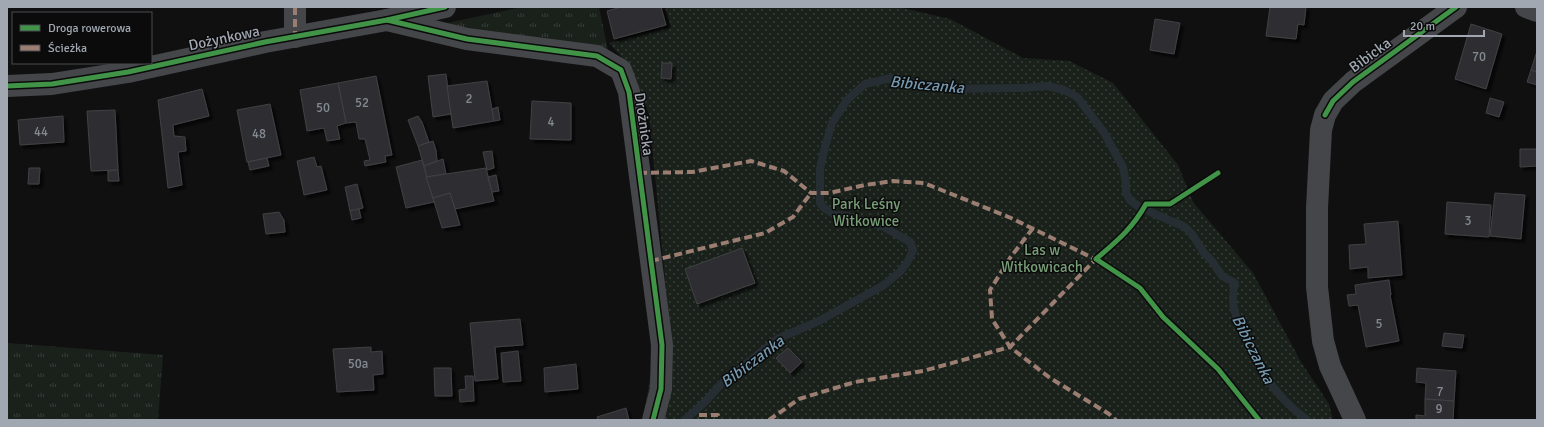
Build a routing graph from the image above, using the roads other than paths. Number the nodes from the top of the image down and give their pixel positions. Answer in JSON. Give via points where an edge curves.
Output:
{"nodes":[{"id":1,"x":295,"y":7,"type":"edge"},
{"id":2,"x":445,"y":7,"type":"edge"},
{"id":3,"x":1456,"y":7,"type":"edge"},
{"id":4,"x":1526,"y":7,"type":"edge"},
{"id":5,"x":1537,"y":11,"type":"edge"},
{"id":6,"x":387,"y":20,"type":"junction"},
{"id":7,"x":295,"y":37,"type":"junction"},
{"id":8,"x":7,"y":86,"type":"edge"},
{"id":9,"x":654,"y":420,"type":"edge"},
{"id":10,"x":1355,"y":420,"type":"edge"}],
"edges":[{"from":1,"to":7,"type":"street"},
{"from":2,"to":6,"type":"street","name":"Dożynkowa"},
{"from":3,"to":10,"type":"street","name":"Bibicka","via":[[1353,82],[1333,101],[1325,115],[1321,130],[1317,287],[1323,341],[1330,366]]},
{"from":4,"to":5,"type":"street"},
{"from":6,"to":7,"type":"street","name":"Dożynkowa"},
{"from":6,"to":9,"type":"street","name":"Drożnicka","via":[[467,39],[597,56],[621,70],[629,92],[662,345],[661,389]]},
{"from":7,"to":8,"type":"street","name":"Dożynkowa","via":[[128,72],[52,84]]}]}
